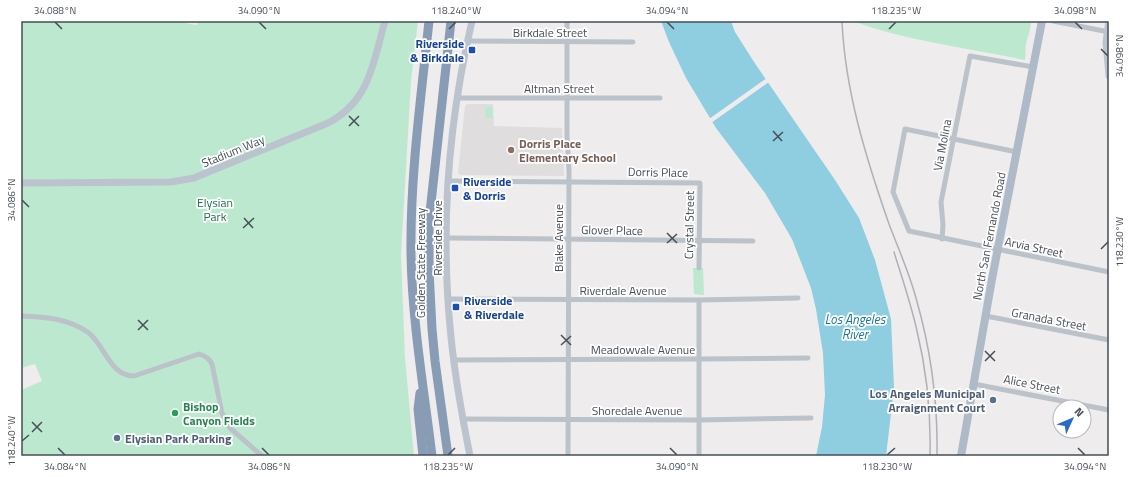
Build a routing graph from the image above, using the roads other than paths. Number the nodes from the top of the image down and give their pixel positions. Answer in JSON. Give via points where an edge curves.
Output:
{"nodes":[{"id":1,"x":385,"y":21,"type":"edge"},
{"id":2,"x":429,"y":21,"type":"edge"},
{"id":3,"x":451,"y":21,"type":"edge"},
{"id":4,"x":455,"y":21,"type":"edge"},
{"id":5,"x":472,"y":21,"type":"edge"},
{"id":6,"x":567,"y":21,"type":"edge"},
{"id":7,"x":1042,"y":21,"type":"edge"},
{"id":8,"x":1053,"y":21,"type":"edge"},
{"id":9,"x":1108,"y":21,"type":"edge"},
{"id":10,"x":1108,"y":32,"type":"edge"},
{"id":11,"x":468,"y":41,"type":"junction"},
{"id":12,"x":567,"y":42,"type":"junction"},
{"id":13,"x":633,"y":42,"type":"dead end"},
{"id":14,"x":447,"y":57,"type":"junction"},
{"id":15,"x":1033,"y":68,"type":"junction"},
{"id":16,"x":1109,"y":76,"type":"edge"},
{"id":17,"x":457,"y":98,"type":"junction"},
{"id":18,"x":567,"y":98,"type":"junction"},
{"id":19,"x":660,"y":98,"type":"dead end"},
{"id":20,"x":953,"y":139,"type":"junction"},
{"id":21,"x":1017,"y":152,"type":"junction"},
{"id":22,"x":448,"y":181,"type":"junction"},
{"id":23,"x":568,"y":181,"type":"junction"},
{"id":24,"x":700,"y":182,"type":"joint"},
{"id":25,"x":21,"y":183,"type":"edge"},
{"id":26,"x":447,"y":238,"type":"junction"},
{"id":27,"x":568,"y":239,"type":"junction"},
{"id":28,"x":942,"y":239,"type":"junction"},
{"id":29,"x":699,"y":241,"type":"junction"},
{"id":30,"x":753,"y":241,"type":"dead end"},
{"id":31,"x":998,"y":250,"type":"junction"},
{"id":32,"x":699,"y":268,"type":"dead end"},
{"id":33,"x":1109,"y":272,"type":"edge"},
{"id":34,"x":798,"y":298,"type":"dead end"},
{"id":35,"x":449,"y":300,"type":"junction"},
{"id":36,"x":568,"y":300,"type":"junction"},
{"id":37,"x":699,"y":300,"type":"junction"},
{"id":38,"x":21,"y":316,"type":"edge"},
{"id":39,"x":986,"y":316,"type":"junction"},
{"id":40,"x":1109,"y":340,"type":"edge"},
{"id":41,"x":808,"y":358,"type":"dead end"},
{"id":42,"x":568,"y":359,"type":"junction"},
{"id":43,"x":700,"y":359,"type":"junction"},
{"id":44,"x":454,"y":360,"type":"junction"},
{"id":45,"x":422,"y":380,"type":"junction"},
{"id":46,"x":974,"y":384,"type":"junction"},
{"id":47,"x":1109,"y":410,"type":"edge"},
{"id":48,"x":811,"y":418,"type":"dead end"},
{"id":49,"x":463,"y":419,"type":"junction"},
{"id":50,"x":568,"y":420,"type":"junction"},
{"id":51,"x":699,"y":420,"type":"junction"},
{"id":52,"x":262,"y":456,"type":"edge"},
{"id":53,"x":422,"y":456,"type":"edge"},
{"id":54,"x":432,"y":456,"type":"edge"},
{"id":55,"x":448,"y":456,"type":"edge"},
{"id":56,"x":470,"y":456,"type":"edge"},
{"id":57,"x":568,"y":456,"type":"edge"},
{"id":58,"x":699,"y":456,"type":"edge"},
{"id":59,"x":961,"y":456,"type":"edge"}],
"edges":[{"from":1,"to":25,"type":"main road","name":"Stadium Way","via":[[364,89],[346,112],[328,123],[194,178],[171,182]]},
{"from":2,"to":45,"type":"highway","name":"Golden State Freeway","via":[[412,194],[411,255]]},
{"from":3,"to":14,"type":"highway","name":"Golden State Freeway"},
{"from":4,"to":14,"type":"highway"},
{"from":5,"to":11,"type":"main road","name":"Riverside Drive"},
{"from":6,"to":12,"type":"street","name":"Blake Avenue"},
{"from":7,"to":15,"type":"main road","name":"North San Fernando Road"},
{"from":8,"to":10,"type":"street"},
{"from":9,"to":10,"type":"main road"},
{"from":10,"to":16,"type":"main road","via":[[1106,54]]},
{"from":11,"to":12,"type":"street","name":"Birkdale Street"},
{"from":11,"to":17,"type":"main road","name":"Riverside Drive"},
{"from":12,"to":13,"type":"street","name":"Birkdale Street"},
{"from":12,"to":18,"type":"street","name":"Blake Avenue"},
{"from":14,"to":55,"type":"highway","name":"Golden State Freeway","via":[[429,221],[429,270],[432,329]]},
{"from":15,"to":20,"type":"street","name":"Via Molina","via":[[970,56]]},
{"from":15,"to":21,"type":"main road","name":"North San Fernando Road"},
{"from":17,"to":18,"type":"street","name":"Altman Street"},
{"from":17,"to":22,"type":"main road","name":"Riverside Drive"},
{"from":18,"to":19,"type":"street","name":"Altman Street"},
{"from":18,"to":23,"type":"street","name":"Blake Avenue"},
{"from":20,"to":21,"type":"street"},
{"from":20,"to":28,"type":"street","name":"Via Molina","via":[[941,202]]},
{"from":20,"to":28,"type":"street","name":"Arvia Street","via":[[905,129],[893,192],[909,231]]},
{"from":21,"to":31,"type":"main road","name":"North San Fernando Road"},
{"from":22,"to":23,"type":"street","name":"Dorris Place"},
{"from":22,"to":26,"type":"main road","name":"Riverside Drive"},
{"from":23,"to":24,"type":"street","name":"Dorris Place"},
{"from":23,"to":27,"type":"street","name":"Blake Avenue"},
{"from":24,"to":29,"type":"street","name":"Crystal Street"},
{"from":26,"to":27,"type":"street","name":"Glover Place"},
{"from":26,"to":35,"type":"main road","name":"Riverside Drive"},
{"from":27,"to":29,"type":"street","name":"Glover Place"},
{"from":27,"to":36,"type":"street","name":"Blake Avenue"},
{"from":28,"to":31,"type":"street","name":"Arvia Street"},
{"from":29,"to":30,"type":"street","name":"Glover Place"},
{"from":29,"to":32,"type":"street","name":"Crystal Street"},
{"from":31,"to":33,"type":"street","name":"Arvia Street"},
{"from":31,"to":39,"type":"main road","name":"North San Fernando Road"},
{"from":34,"to":37,"type":"street","name":"Riverdale Avenue"},
{"from":35,"to":36,"type":"street","name":"Riverdale Avenue"},
{"from":35,"to":44,"type":"main road","name":"Riverside Drive"},
{"from":36,"to":37,"type":"street","name":"Riverdale Avenue"},
{"from":36,"to":42,"type":"street","name":"Blake Avenue"},
{"from":37,"to":43,"type":"street"},
{"from":38,"to":52,"type":"street","via":[[58,319],[75,325],[89,333],[113,366],[128,376],[199,354],[203,355],[212,364],[222,413],[230,428]]},
{"from":39,"to":40,"type":"street","name":"Granada Street"},
{"from":39,"to":46,"type":"main road","name":"North San Fernando Road"},
{"from":41,"to":43,"type":"street","name":"Meadowvale Avenue"},
{"from":42,"to":43,"type":"street","name":"Meadowvale Avenue"},
{"from":42,"to":44,"type":"street","name":"Meadowvale Avenue"},
{"from":42,"to":50,"type":"street","name":"Blake Avenue"},
{"from":43,"to":51,"type":"street"},
{"from":44,"to":49,"type":"main road","name":"Riverside Drive"},
{"from":45,"to":53,"type":"highway","via":[[418,409]]},
{"from":45,"to":54,"type":"highway","name":"Golden State Freeway"},
{"from":46,"to":47,"type":"street","name":"Alice Street"},
{"from":46,"to":59,"type":"main road","name":"North San Fernando Road"},
{"from":48,"to":51,"type":"street","name":"Shoredale Avenue"},
{"from":49,"to":50,"type":"street","name":"Shoredale Avenue"},
{"from":49,"to":56,"type":"main road","name":"Riverside Drive"},
{"from":50,"to":51,"type":"street","name":"Shoredale Avenue"},
{"from":50,"to":57,"type":"street","name":"Blake Avenue"},
{"from":51,"to":58,"type":"street"}]}
